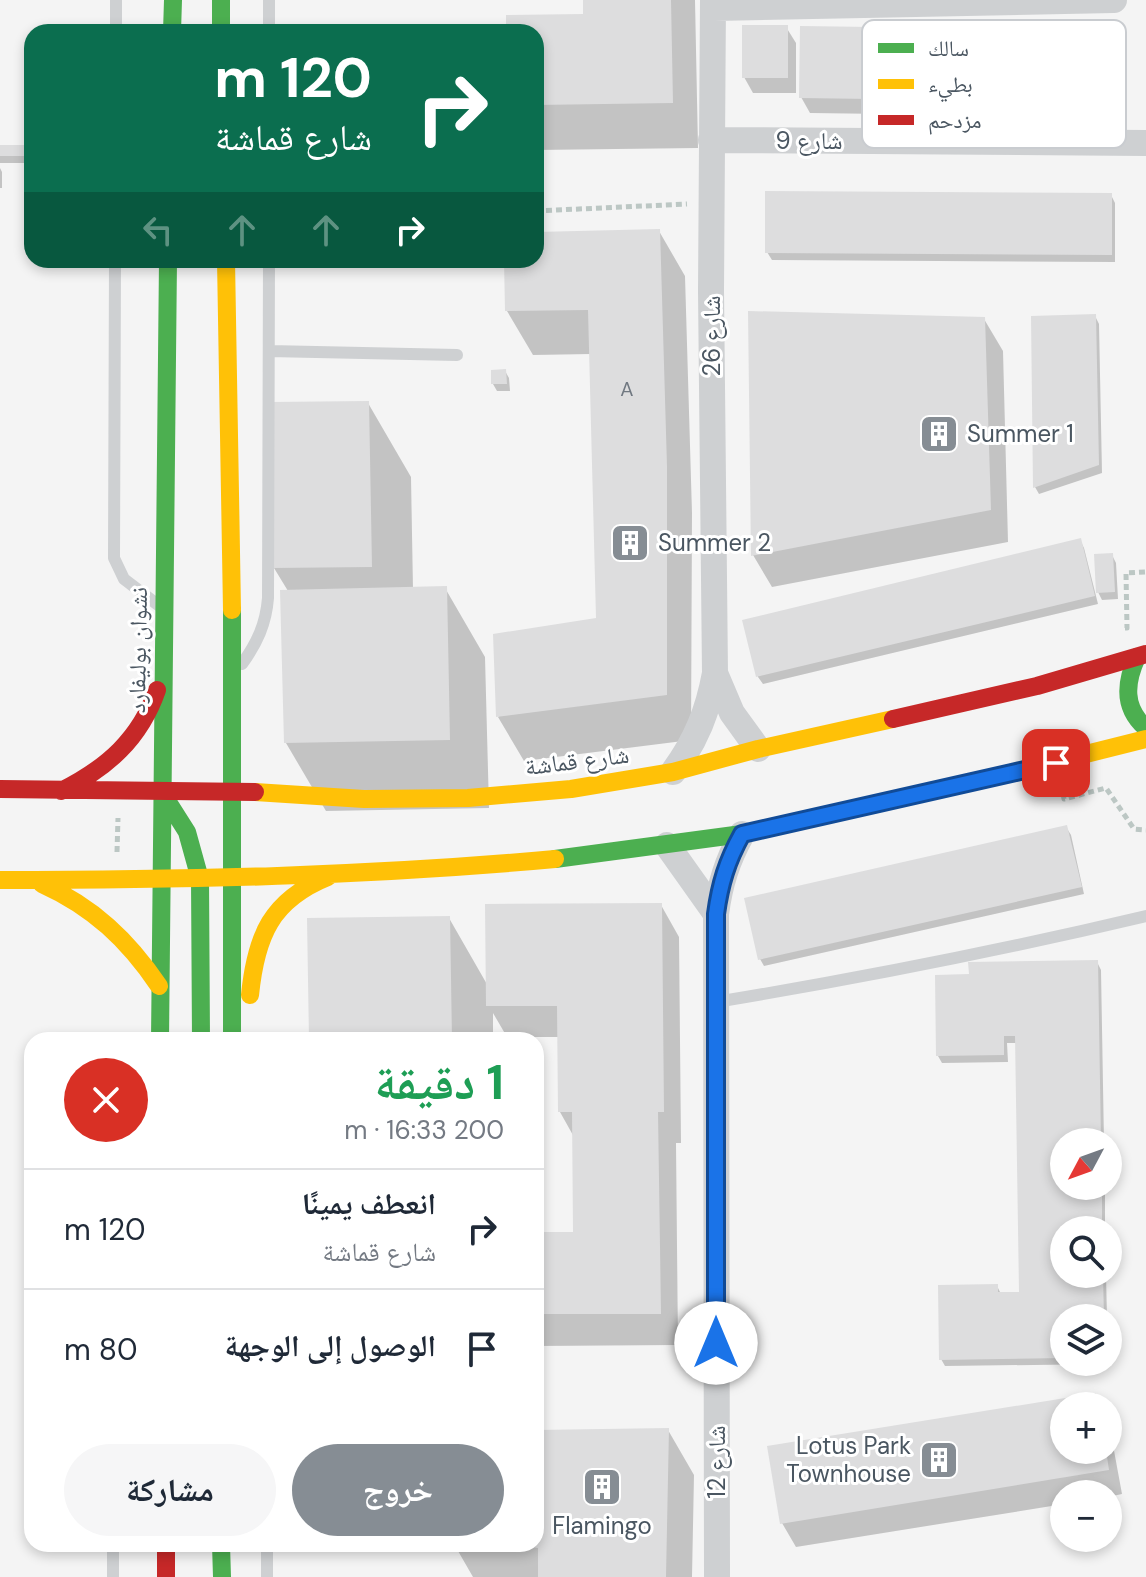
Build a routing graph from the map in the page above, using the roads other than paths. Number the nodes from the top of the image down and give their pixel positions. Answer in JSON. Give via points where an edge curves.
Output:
{"nodes":[{"id":1,"x":116,"y":0,"type":"edge"},
{"id":2,"x":173,"y":0,"type":"edge"},
{"id":3,"x":221,"y":0,"type":"edge"},
{"id":4,"x":269,"y":0,"type":"edge"},
{"id":5,"x":1114,"y":0,"type":"edge"},
{"id":6,"x":1005,"y":2,"type":"edge"},
{"id":7,"x":714,"y":4,"type":"edge"},
{"id":8,"x":116,"y":24,"type":"edge"},
{"id":9,"x":172,"y":24,"type":"edge"},
{"id":10,"x":221,"y":24,"type":"edge"},
{"id":11,"x":269,"y":24,"type":"edge"},
{"id":12,"x":711,"y":140,"type":"junction"},
{"id":13,"x":862,"y":141,"type":"edge"},
{"id":14,"x":1126,"y":143,"type":"edge"},
{"id":15,"x":1146,"y":143,"type":"edge"},
{"id":16,"x":115,"y":268,"type":"edge"},
{"id":17,"x":168,"y":268,"type":"edge"},
{"id":18,"x":226,"y":268,"type":"edge"},
{"id":19,"x":269,"y":268,"type":"edge"},
{"id":20,"x":269,"y":351,"type":"junction"},
{"id":21,"x":457,"y":355,"type":"dead end"},
{"id":22,"x":163,"y":608,"type":"junction"},
{"id":23,"x":1142,"y":655,"type":"edge"},
{"id":24,"x":162,"y":673,"type":"junction"},
{"id":25,"x":715,"y":673,"type":"junction"},
{"id":26,"x":233,"y":676,"type":"junction"},
{"id":27,"x":1146,"y":728,"type":"edge"},
{"id":28,"x":1146,"y":739,"type":"edge"},
{"id":29,"x":758,"y":749,"type":"junction"},
{"id":30,"x":673,"y":772,"type":"junction"},
{"id":31,"x":0,"y":789,"type":"edge"},
{"id":32,"x":60,"y":791,"type":"junction"},
{"id":33,"x":161,"y":791,"type":"junction"},
{"id":34,"x":232,"y":792,"type":"junction"},
{"id":35,"x":742,"y":834,"type":"junction"},
{"id":36,"x":667,"y":845,"type":"junction"},
{"id":37,"x":337,"y":874,"type":"junction"},
{"id":38,"x":231,"y":877,"type":"junction"},
{"id":39,"x":161,"y":879,"type":"junction"},
{"id":40,"x":200,"y":879,"type":"junction"},
{"id":41,"x":0,"y":880,"type":"edge"},
{"id":42,"x":37,"y":882,"type":"junction"},
{"id":43,"x":716,"y":914,"type":"junction"},
{"id":44,"x":1146,"y":916,"type":"edge"},
{"id":45,"x":159,"y":986,"type":"junction"},
{"id":46,"x":716,"y":1002,"type":"junction"},
{"id":47,"x":160,"y":1032,"type":"edge"},
{"id":48,"x":201,"y":1032,"type":"edge"},
{"id":49,"x":232,"y":1032,"type":"edge"},
{"id":50,"x":246,"y":1032,"type":"edge"},
{"id":51,"x":113,"y":1552,"type":"edge"},
{"id":52,"x":166,"y":1552,"type":"edge"},
{"id":53,"x":221,"y":1552,"type":"edge"},
{"id":54,"x":267,"y":1552,"type":"edge"},
{"id":55,"x":113,"y":1577,"type":"edge"},
{"id":56,"x":166,"y":1577,"type":"edge"},
{"id":57,"x":222,"y":1577,"type":"edge"},
{"id":58,"x":267,"y":1577,"type":"edge"},
{"id":59,"x":717,"y":1577,"type":"edge"}],
"edges":[{"from":1,"to":8,"type":"lane"},
{"from":2,"to":9,"type":"street"},
{"from":3,"to":10,"type":"street"},
{"from":4,"to":11,"type":"lane"},
{"from":5,"to":6,"type":"street"},
{"from":6,"to":7,"type":"street"},
{"from":7,"to":12,"type":"street","name":"شارع 26"},
{"from":12,"to":13,"type":"street","name":"شارع 9"},
{"from":12,"to":25,"type":"street","name":"شارع 26"},
{"from":14,"to":15,"type":"street","name":"شارع 9"},
{"from":16,"to":22,"type":"lane","via":[[114,558],[124,579]]},
{"from":17,"to":22,"type":"street","name":"نشوان بوليفارد"},
{"from":18,"to":26,"type":"street"},
{"from":19,"to":20,"type":"lane"},
{"from":20,"to":21,"type":"lane"},
{"from":20,"to":26,"type":"lane","via":[[266,616],[252,651]]},
{"from":22,"to":24,"type":"street","name":"نشوان بوليفارد"},
{"from":23,"to":27,"type":"street","via":[[1128,673],[1126,692],[1131,710]]},
{"from":23,"to":29,"type":"street","name":"شارع قماشة","via":[[1037,686]]},
{"from":24,"to":32,"type":"street","via":[[153,703],[120,754],[92,776]]},
{"from":24,"to":33,"type":"street","name":"نشوان بوليفارد"},
{"from":25,"to":29,"type":"street","name":"شارع 26","via":[[732,713]]},
{"from":25,"to":30,"type":"street","name":"شارع 26","via":[[701,726]]},
{"from":26,"to":34,"type":"street"},
{"from":28,"to":35,"type":"street"},
{"from":29,"to":30,"type":"street","name":"شارع قماشة"},
{"from":30,"to":34,"type":"street","name":"شارع قماشة","via":[[571,789],[468,798]]},
{"from":31,"to":32,"type":"street","name":"شارع قماشة"},
{"from":32,"to":33,"type":"street","name":"شارع قماشة"},
{"from":33,"to":34,"type":"street","name":"شارع قماشة"},
{"from":33,"to":39,"type":"street","name":"نشوان بوليفارد"},
{"from":33,"to":40,"type":"street","via":[[189,831]]},
{"from":34,"to":38,"type":"street"},
{"from":35,"to":36,"type":"street"},
{"from":35,"to":43,"type":"street","name":"شارع 12","via":[[728,859]]},
{"from":36,"to":37,"type":"street","via":[[505,865]]},
{"from":36,"to":43,"type":"street"},
{"from":37,"to":38,"type":"street"},
{"from":37,"to":50,"type":"street","via":[[291,896],[263,931],[254,953]]},
{"from":38,"to":40,"type":"street"},
{"from":38,"to":49,"type":"street"},
{"from":39,"to":40,"type":"street"},
{"from":39,"to":42,"type":"street"},
{"from":39,"to":45,"type":"street","name":"نشوان بوليفارد"},
{"from":40,"to":48,"type":"street"},
{"from":41,"to":42,"type":"street"},
{"from":42,"to":45,"type":"street","via":[[66,894],[117,929]]},
{"from":43,"to":46,"type":"street","name":"شارع 12"},
{"from":44,"to":46,"type":"lane","via":[[863,978]]},
{"from":45,"to":47,"type":"street","name":"نشوان بوليفارد"},
{"from":46,"to":59,"type":"street","name":"شارع 12"},
{"from":51,"to":55,"type":"lane"},
{"from":52,"to":56,"type":"street"},
{"from":53,"to":57,"type":"street"},
{"from":54,"to":58,"type":"lane"}]}
